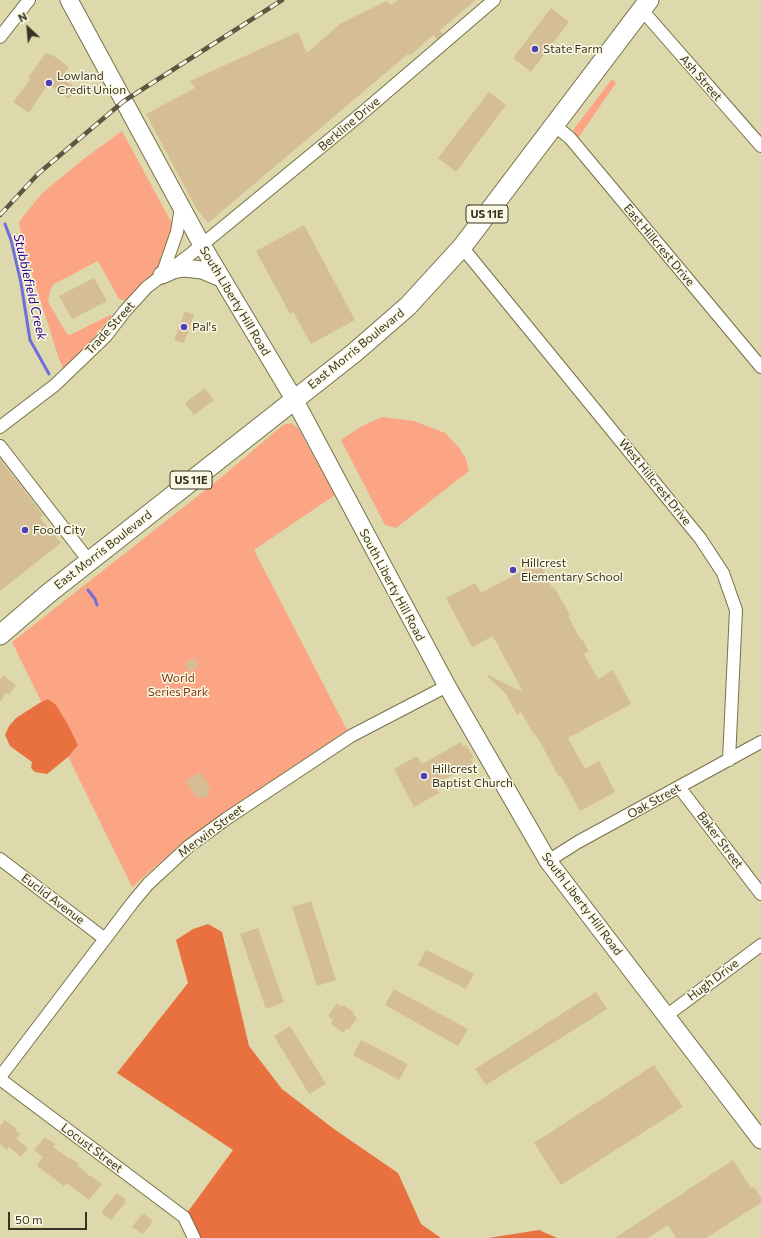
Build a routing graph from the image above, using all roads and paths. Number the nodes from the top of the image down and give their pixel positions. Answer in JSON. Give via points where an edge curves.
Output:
{"nodes":[{"id":1,"x":28,"y":0,"type":"edge"},
{"id":2,"x":69,"y":0,"type":"edge"},
{"id":3,"x":494,"y":0,"type":"edge"},
{"id":4,"x":645,"y":5,"type":"edge"},
{"id":5,"x":0,"y":37,"type":"edge"},
{"id":6,"x":554,"y":125,"type":"junction"},
{"id":7,"x":761,"y":146,"type":"edge"},
{"id":8,"x":181,"y":207,"type":"junction"},
{"id":9,"x":202,"y":245,"type":"junction"},
{"id":10,"x":462,"y":247,"type":"junction"},
{"id":11,"x":162,"y":275,"type":"junction"},
{"id":12,"x":221,"y":278,"type":"junction"},
{"id":13,"x":761,"y":367,"type":"edge"},
{"id":14,"x":294,"y":399,"type":"junction"},
{"id":15,"x":0,"y":427,"type":"edge"},
{"id":16,"x":0,"y":446,"type":"edge"},
{"id":17,"x":89,"y":561,"type":"junction"},
{"id":18,"x":0,"y":635,"type":"edge"},
{"id":19,"x":447,"y":686,"type":"junction"},
{"id":20,"x":761,"y":742,"type":"edge"},
{"id":21,"x":729,"y":760,"type":"junction"},
{"id":22,"x":679,"y":787,"type":"junction"},
{"id":23,"x":0,"y":860,"type":"edge"},
{"id":24,"x":548,"y":861,"type":"junction"},
{"id":25,"x":761,"y":894,"type":"edge"},
{"id":26,"x":105,"y":939,"type":"junction"},
{"id":27,"x":761,"y":945,"type":"edge"},
{"id":28,"x":666,"y":1016,"type":"junction"},
{"id":29,"x":0,"y":1078,"type":"edge"},
{"id":30,"x":761,"y":1140,"type":"edge"},
{"id":31,"x":194,"y":1238,"type":"edge"}],
"edges":[{"from":1,"to":5,"type":"street"},
{"from":2,"to":8,"type":"street","name":"South Liberty Hill Road"},
{"from":3,"to":9,"type":"street","name":"Berkline Drive"},
{"from":4,"to":6,"type":"main road","name":"East Morris Boulevard","number":"US 11E"},
{"from":4,"to":7,"type":"street","name":"Ash Street"},
{"from":6,"to":10,"type":"main road","name":"East Morris Boulevard","number":"US 11E"},
{"from":6,"to":13,"type":"street","name":"East Hillcrest Drive","via":[[570,138]]},
{"from":8,"to":9,"type":"street","name":"South Liberty Hill Road"},
{"from":8,"to":11,"type":"street","via":[[177,232]]},
{"from":9,"to":11,"type":"street","name":"Trade Street"},
{"from":9,"to":12,"type":"street","name":"South Liberty Hill Road"},
{"from":10,"to":14,"type":"main road","name":"East Morris Boulevard","number":"US 11E","via":[[408,306],[354,353]]},
{"from":10,"to":21,"type":"street","name":"West Hillcrest Drive","via":[[700,538],[723,573],[736,610]]},
{"from":11,"to":12,"type":"street","via":[[184,268],[202,270]]},
{"from":11,"to":15,"type":"street","name":"Trade Street","via":[[147,287],[105,337],[55,385]]},
{"from":12,"to":14,"type":"street","name":"South Liberty Hill Road"},
{"from":14,"to":17,"type":"main road","name":"East Morris Boulevard","number":"US 11E"},
{"from":14,"to":19,"type":"street","name":"South Liberty Hill Road"},
{"from":16,"to":17,"type":"street"},
{"from":17,"to":18,"type":"main road","name":"East Morris Boulevard","number":"US 11E"},
{"from":19,"to":24,"type":"street","name":"South Liberty Hill Road"},
{"from":19,"to":26,"type":"street","name":"Merwin Street","via":[[351,736],[189,846],[148,884]]},
{"from":20,"to":21,"type":"street","name":"Oak Street"},
{"from":21,"to":22,"type":"street","name":"Oak Street"},
{"from":22,"to":24,"type":"street","name":"Oak Street"},
{"from":22,"to":25,"type":"street","name":"Baker Street"},
{"from":23,"to":26,"type":"street","name":"Euclid Avenue"},
{"from":24,"to":28,"type":"street","name":"South Liberty Hill Road"},
{"from":26,"to":29,"type":"street","name":"Merwin Street"},
{"from":27,"to":28,"type":"street","name":"Hugh Drive"},
{"from":28,"to":30,"type":"street","name":"South Liberty Hill Road"},
{"from":29,"to":31,"type":"street","name":"Locust Street","via":[[184,1218]]}]}
